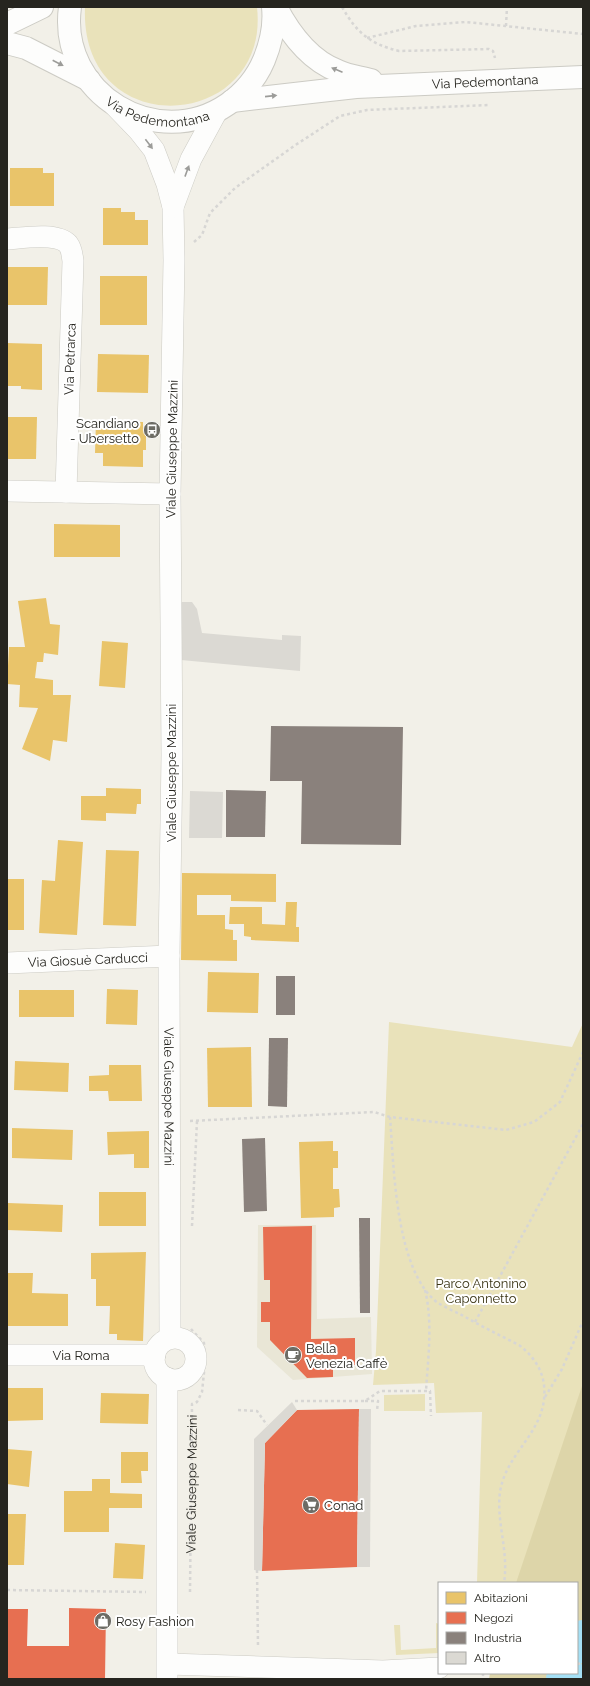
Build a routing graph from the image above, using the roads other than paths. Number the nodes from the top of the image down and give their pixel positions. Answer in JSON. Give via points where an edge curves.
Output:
{"nodes":[{"id":1,"x":42,"y":7,"type":"edge"},
{"id":2,"x":70,"y":7,"type":"edge"},
{"id":3,"x":272,"y":7,"type":"edge"},
{"id":4,"x":276,"y":7,"type":"edge"},
{"id":5,"x":7,"y":24,"type":"edge"},
{"id":6,"x":7,"y":43,"type":"edge"},
{"id":7,"x":583,"y":77,"type":"edge"},
{"id":8,"x":89,"y":80,"type":"junction"},
{"id":9,"x":387,"y":86,"type":"junction"},
{"id":10,"x":114,"y":104,"type":"junction"},
{"id":11,"x":224,"y":106,"type":"junction"},
{"id":12,"x":173,"y":207,"type":"junction"},
{"id":13,"x":7,"y":239,"type":"edge"},
{"id":14,"x":7,"y":492,"type":"edge"},
{"id":15,"x":66,"y":492,"type":"junction"},
{"id":16,"x":170,"y":494,"type":"junction"},
{"id":17,"x":169,"y":956,"type":"junction"},
{"id":18,"x":7,"y":963,"type":"edge"},
{"id":19,"x":170,"y":1338,"type":"junction"},
{"id":20,"x":7,"y":1355,"type":"edge"},
{"id":21,"x":154,"y":1355,"type":"junction"},
{"id":22,"x":167,"y":1378,"type":"junction"},
{"id":23,"x":438,"y":1668,"type":"edge"},
{"id":24,"x":167,"y":1671,"type":"edge"}],
"edges":[{"from":1,"to":5,"type":"main road"},
{"from":2,"to":8,"type":"main road","name":"Via Pedemontana","via":[[71,40],[82,70]]},
{"from":3,"to":11,"type":"main road","name":"Via Pedemontana","via":[[271,44],[259,72],[251,84]]},
{"from":9,"to":4,"type":"main road","name":"Via Pedemontana","one_way":true,"via":[[338,72],[317,60],[298,42]]},
{"from":6,"to":8,"type":"main road","name":"Via Pedemontana","one_way":true,"via":[[26,48]]},
{"from":7,"to":9,"type":"main road","name":"Via Pedemontana"},
{"from":8,"to":10,"type":"main road","name":"Via Pedemontana"},
{"from":11,"to":9,"type":"main road","name":"Via Pedemontana","one_way":true,"via":[[324,90]]},
{"from":10,"to":11,"type":"main road","name":"Via Pedemontana","via":[[128,112],[158,121],[188,121]]},
{"from":10,"to":12,"type":"street","name":"Viale Giuseppe Mazzini","one_way":true,"via":[[154,150]]},
{"from":12,"to":11,"type":"street","name":"Viale Giuseppe Mazzini","one_way":true,"via":[[191,159]]},
{"from":12,"to":16,"type":"street","name":"Viale Giuseppe Mazzini"},
{"from":13,"to":15,"type":"street","name":"Via Petrarca","via":[[52,236],[67,243],[72,251]]},
{"from":14,"to":15,"type":"street"},
{"from":15,"to":16,"type":"street"},
{"from":16,"to":17,"type":"street","name":"Viale Giuseppe Mazzini","via":[[172,755]]},
{"from":17,"to":18,"type":"street","name":"Via Giosuè Carducci"},
{"from":17,"to":19,"type":"street","name":"Viale Giuseppe Mazzini"},
{"from":19,"to":21,"type":"street","via":[[160,1344]]},
{"from":19,"to":22,"type":"street","via":[[182,1338],[187,1341],[195,1350],[197,1362],[191,1374],[186,1377],[180,1380]]},
{"from":20,"to":21,"type":"street","name":"Via Roma"},
{"from":21,"to":22,"type":"street","via":[[157,1369]]},
{"from":22,"to":24,"type":"street","name":"Viale Giuseppe Mazzini"},
{"from":23,"to":24,"type":"street","via":[[382,1671]]}]}
